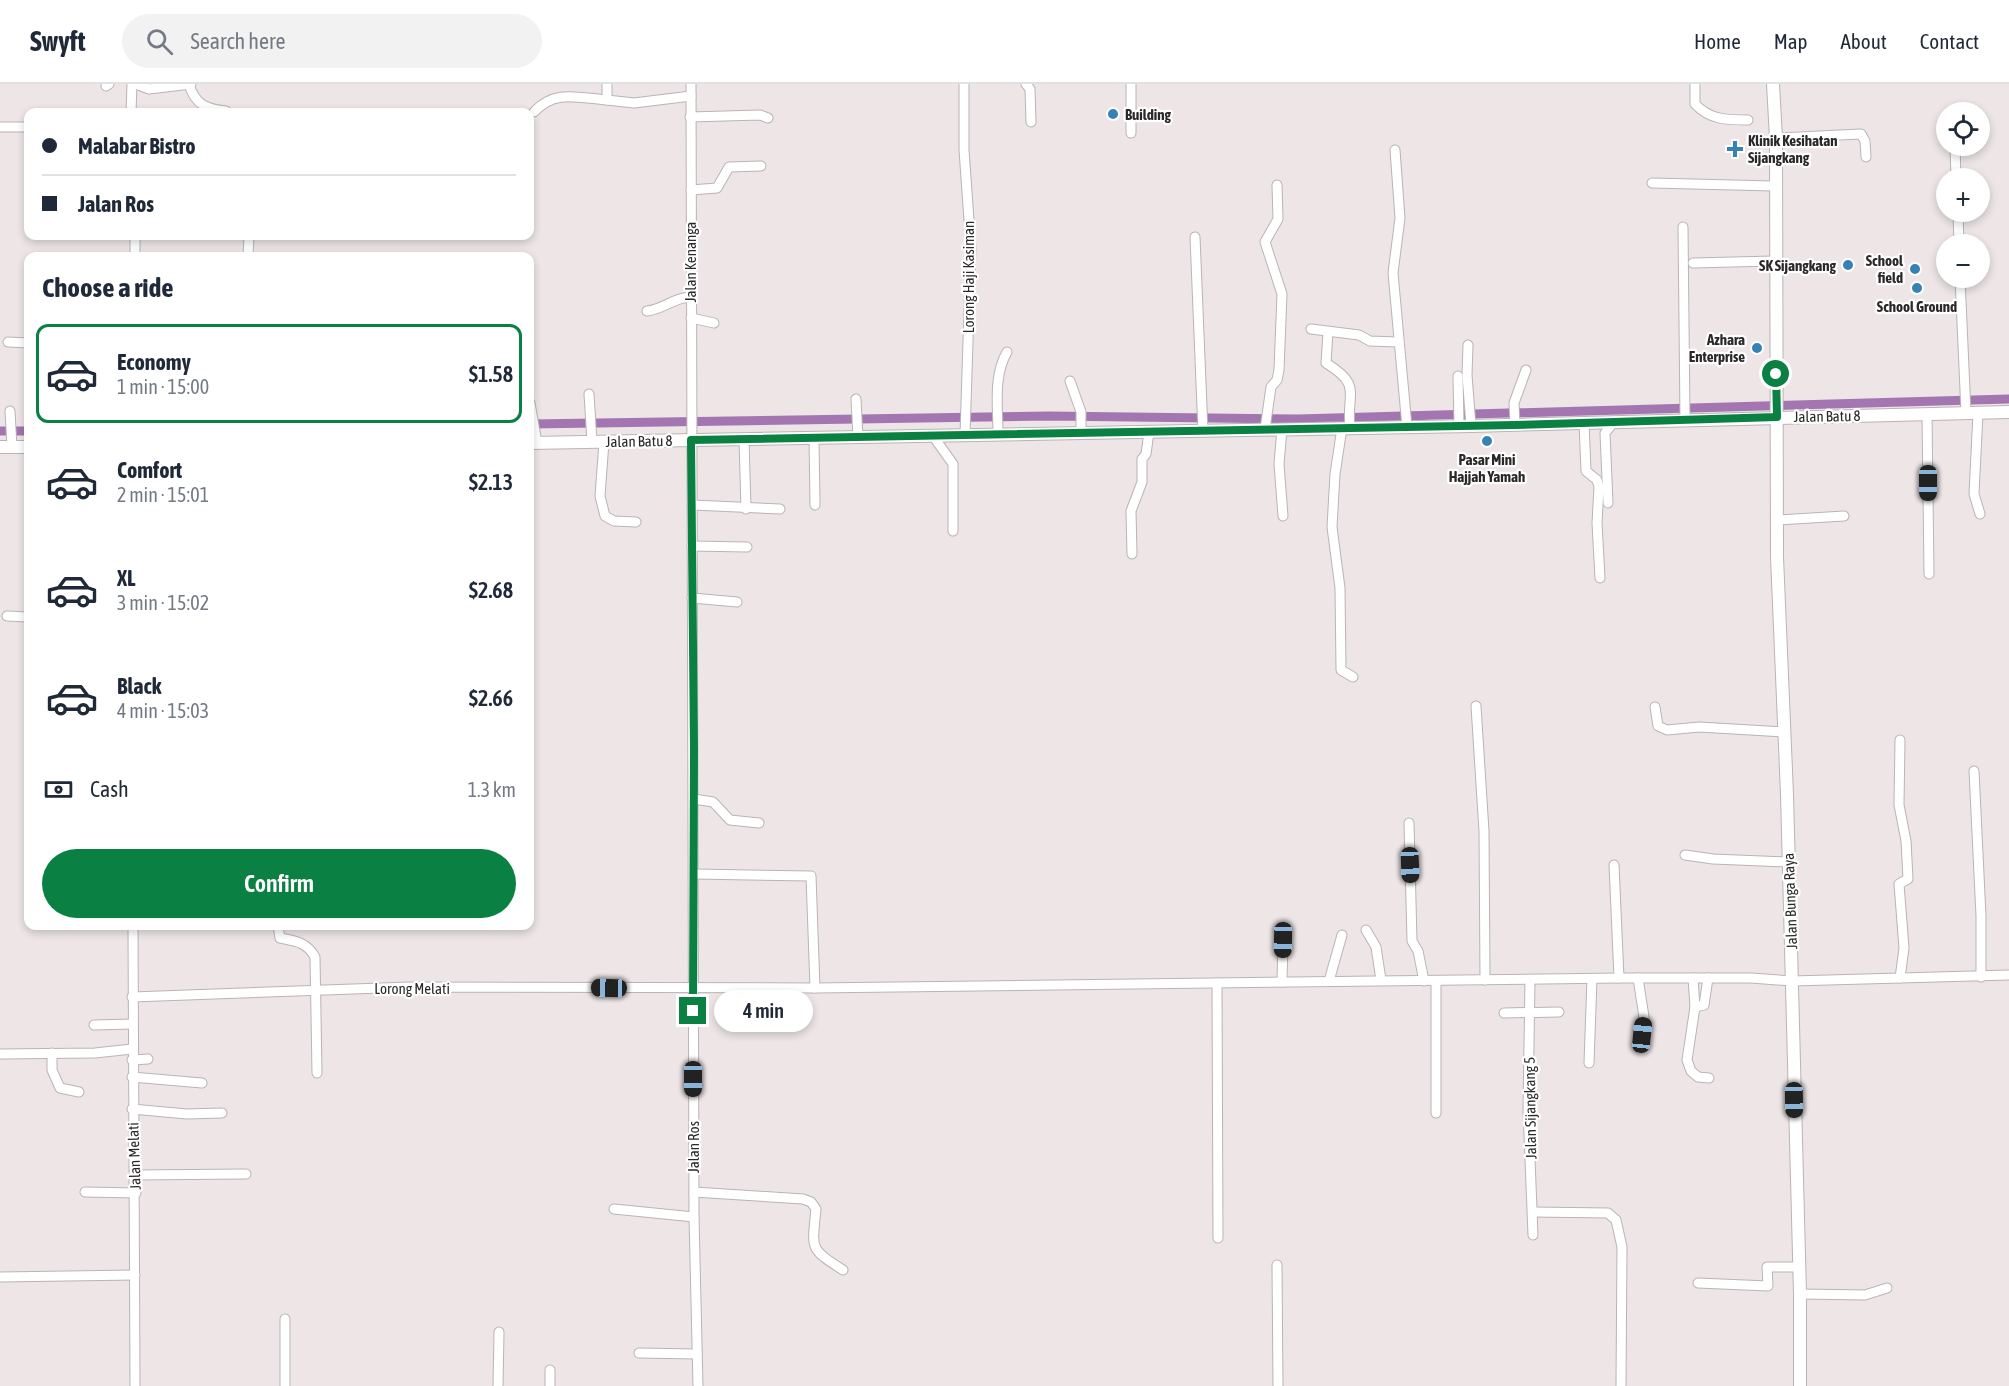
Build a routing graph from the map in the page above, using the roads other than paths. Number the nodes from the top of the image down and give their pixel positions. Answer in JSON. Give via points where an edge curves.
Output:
{"nodes":[{"id":1,"x":134,"y":84,"type":"edge"},
{"id":2,"x":190,"y":84,"type":"edge"},
{"id":3,"x":607,"y":84,"type":"edge"},
{"id":4,"x":691,"y":84,"type":"edge"},
{"id":5,"x":964,"y":84,"type":"edge"},
{"id":6,"x":1026,"y":84,"type":"edge"},
{"id":7,"x":1131,"y":84,"type":"edge"},
{"id":8,"x":1695,"y":84,"type":"edge"},
{"id":9,"x":1773,"y":84,"type":"edge"},
{"id":10,"x":691,"y":96,"type":"junction"},
{"id":11,"x":607,"y":99,"type":"junction"},
{"id":12,"x":131,"y":108,"type":"edge"},
{"id":13,"x":204,"y":108,"type":"edge"},
{"id":14,"x":534,"y":112,"type":"dead end"},
{"id":15,"x":690,"y":117,"type":"junction"},
{"id":16,"x":768,"y":118,"type":"dead end"},
{"id":17,"x":1748,"y":120,"type":"dead end"},
{"id":18,"x":1031,"y":122,"type":"dead end"},
{"id":19,"x":0,"y":127,"type":"edge"},
{"id":20,"x":24,"y":127,"type":"edge"},
{"id":21,"x":1131,"y":133,"type":"dead end"},
{"id":22,"x":1776,"y":138,"type":"junction"},
{"id":23,"x":1395,"y":150,"type":"dead end"},
{"id":24,"x":1866,"y":157,"type":"dead end"},
{"id":25,"x":761,"y":166,"type":"dead end"},
{"id":26,"x":1652,"y":183,"type":"dead end"},
{"id":27,"x":1277,"y":185,"type":"dead end"},
{"id":28,"x":1774,"y":186,"type":"junction"},
{"id":29,"x":691,"y":190,"type":"junction"},
{"id":30,"x":1683,"y":227,"type":"dead end"},
{"id":31,"x":1196,"y":237,"type":"dead end"},
{"id":32,"x":1774,"y":261,"type":"junction"},
{"id":33,"x":1693,"y":262,"type":"dead end"},
{"id":34,"x":1961,"y":288,"type":"edge"},
{"id":35,"x":689,"y":297,"type":"junction"},
{"id":36,"x":646,"y":311,"type":"dead end"},
{"id":37,"x":691,"y":318,"type":"junction"},
{"id":38,"x":714,"y":323,"type":"dead end"},
{"id":39,"x":1311,"y":329,"type":"dead end"},
{"id":40,"x":1328,"y":332,"type":"junction"},
{"id":41,"x":8,"y":342,"type":"dead end"},
{"id":42,"x":1398,"y":342,"type":"junction"},
{"id":43,"x":24,"y":343,"type":"edge"},
{"id":44,"x":1468,"y":345,"type":"dead end"},
{"id":45,"x":1007,"y":352,"type":"dead end"},
{"id":46,"x":1526,"y":369,"type":"dead end"},
{"id":47,"x":1070,"y":381,"type":"dead end"},
{"id":48,"x":589,"y":394,"type":"dead end"},
{"id":49,"x":856,"y":399,"type":"dead end"},
{"id":50,"x":1970,"y":411,"type":"junction"},
{"id":51,"x":2009,"y":412,"type":"edge"},
{"id":52,"x":10,"y":414,"type":"dead end"},
{"id":53,"x":1777,"y":414,"type":"junction"},
{"id":54,"x":1928,"y":414,"type":"junction"},
{"id":55,"x":1515,"y":416,"type":"junction"},
{"id":56,"x":1465,"y":418,"type":"junction"},
{"id":57,"x":1685,"y":420,"type":"junction"},
{"id":58,"x":1081,"y":422,"type":"junction"},
{"id":59,"x":1584,"y":422,"type":"junction"},
{"id":60,"x":1614,"y":422,"type":"junction"},
{"id":61,"x":1406,"y":424,"type":"junction"},
{"id":62,"x":1203,"y":426,"type":"junction"},
{"id":63,"x":1347,"y":426,"type":"junction"},
{"id":64,"x":1266,"y":427,"type":"junction"},
{"id":65,"x":998,"y":429,"type":"junction"},
{"id":66,"x":1282,"y":429,"type":"junction"},
{"id":67,"x":965,"y":430,"type":"junction"},
{"id":68,"x":858,"y":432,"type":"junction"},
{"id":69,"x":1149,"y":432,"type":"junction"},
{"id":70,"x":691,"y":436,"type":"junction"},
{"id":71,"x":933,"y":436,"type":"junction"},
{"id":72,"x":814,"y":438,"type":"junction"},
{"id":73,"x":595,"y":439,"type":"junction"},
{"id":74,"x":534,"y":440,"type":"edge"},
{"id":75,"x":744,"y":440,"type":"junction"},
{"id":76,"x":8,"y":443,"type":"edge"},
{"id":77,"x":24,"y":446,"type":"edge"},
{"id":78,"x":1608,"y":503,"type":"dead end"},
{"id":79,"x":815,"y":505,"type":"dead end"},
{"id":80,"x":693,"y":506,"type":"junction"},
{"id":81,"x":780,"y":508,"type":"dead end"},
{"id":82,"x":746,"y":509,"type":"junction"},
{"id":83,"x":1980,"y":514,"type":"dead end"},
{"id":84,"x":1283,"y":516,"type":"dead end"},
{"id":85,"x":1844,"y":516,"type":"dead end"},
{"id":86,"x":1777,"y":520,"type":"junction"},
{"id":87,"x":636,"y":522,"type":"dead end"},
{"id":88,"x":953,"y":531,"type":"dead end"},
{"id":89,"x":692,"y":546,"type":"junction"},
{"id":90,"x":747,"y":547,"type":"dead end"},
{"id":91,"x":1132,"y":554,"type":"dead end"},
{"id":92,"x":1929,"y":574,"type":"dead end"},
{"id":93,"x":1600,"y":578,"type":"dead end"},
{"id":94,"x":692,"y":598,"type":"junction"},
{"id":95,"x":737,"y":602,"type":"dead end"},
{"id":96,"x":7,"y":616,"type":"dead end"},
{"id":97,"x":24,"y":617,"type":"edge"},
{"id":98,"x":1353,"y":676,"type":"dead end"},
{"id":99,"x":1476,"y":706,"type":"dead end"},
{"id":100,"x":1655,"y":707,"type":"dead end"},
{"id":101,"x":1785,"y":732,"type":"junction"},
{"id":102,"x":1900,"y":740,"type":"dead end"},
{"id":103,"x":1974,"y":771,"type":"dead end"},
{"id":104,"x":694,"y":799,"type":"junction"},
{"id":105,"x":759,"y":823,"type":"dead end"},
{"id":106,"x":1409,"y":823,"type":"dead end"},
{"id":107,"x":1684,"y":855,"type":"dead end"},
{"id":108,"x":1789,"y":862,"type":"junction"},
{"id":109,"x":1614,"y":865,"type":"dead end"},
{"id":110,"x":694,"y":874,"type":"junction"},
{"id":111,"x":133,"y":930,"type":"edge"},
{"id":112,"x":279,"y":930,"type":"edge"},
{"id":113,"x":1366,"y":930,"type":"dead end"},
{"id":114,"x":1342,"y":935,"type":"dead end"},
{"id":115,"x":1283,"y":940,"type":"dead end"},
{"id":116,"x":2009,"y":975,"type":"edge"},
{"id":117,"x":1981,"y":977,"type":"junction"},
{"id":118,"x":1619,"y":978,"type":"junction"},
{"id":119,"x":1638,"y":978,"type":"junction"},
{"id":120,"x":1693,"y":978,"type":"junction"},
{"id":121,"x":1708,"y":978,"type":"junction"},
{"id":122,"x":1900,"y":978,"type":"junction"},
{"id":123,"x":1592,"y":979,"type":"junction"},
{"id":124,"x":1381,"y":980,"type":"junction"},
{"id":125,"x":1485,"y":980,"type":"junction"},
{"id":126,"x":1530,"y":980,"type":"junction"},
{"id":127,"x":1329,"y":981,"type":"junction"},
{"id":128,"x":1424,"y":981,"type":"junction"},
{"id":129,"x":1436,"y":981,"type":"junction"},
{"id":130,"x":1792,"y":981,"type":"junction"},
{"id":131,"x":1282,"y":982,"type":"junction"},
{"id":132,"x":1217,"y":983,"type":"junction"},
{"id":133,"x":815,"y":988,"type":"junction"},
{"id":134,"x":315,"y":989,"type":"junction"},
{"id":135,"x":693,"y":989,"type":"junction"},
{"id":136,"x":132,"y":997,"type":"junction"},
{"id":137,"x":1695,"y":1007,"type":"junction"},
{"id":138,"x":1559,"y":1012,"type":"dead end"},
{"id":139,"x":1504,"y":1013,"type":"dead end"},
{"id":140,"x":1529,"y":1013,"type":"junction"},
{"id":141,"x":132,"y":1024,"type":"junction"},
{"id":142,"x":94,"y":1025,"type":"dead end"},
{"id":143,"x":1642,"y":1035,"type":"dead end"},
{"id":144,"x":132,"y":1048,"type":"junction"},
{"id":145,"x":52,"y":1053,"type":"junction"},
{"id":146,"x":0,"y":1054,"type":"edge"},
{"id":147,"x":148,"y":1059,"type":"dead end"},
{"id":148,"x":132,"y":1060,"type":"junction"},
{"id":149,"x":1589,"y":1063,"type":"dead end"},
{"id":150,"x":317,"y":1073,"type":"dead end"},
{"id":151,"x":132,"y":1077,"type":"junction"},
{"id":152,"x":1709,"y":1078,"type":"dead end"},
{"id":153,"x":202,"y":1083,"type":"dead end"},
{"id":154,"x":79,"y":1092,"type":"dead end"},
{"id":155,"x":132,"y":1108,"type":"junction"},
{"id":156,"x":222,"y":1113,"type":"dead end"},
{"id":157,"x":1436,"y":1113,"type":"dead end"},
{"id":158,"x":246,"y":1173,"type":"dead end"},
{"id":159,"x":136,"y":1175,"type":"junction"},
{"id":160,"x":86,"y":1192,"type":"dead end"},
{"id":161,"x":694,"y":1192,"type":"junction"},
{"id":162,"x":136,"y":1193,"type":"junction"},
{"id":163,"x":614,"y":1209,"type":"dead end"},
{"id":164,"x":1533,"y":1212,"type":"junction"},
{"id":165,"x":694,"y":1217,"type":"junction"},
{"id":166,"x":1533,"y":1235,"type":"dead end"},
{"id":167,"x":1218,"y":1238,"type":"dead end"},
{"id":168,"x":1277,"y":1265,"type":"dead end"},
{"id":169,"x":1799,"y":1267,"type":"junction"},
{"id":170,"x":843,"y":1270,"type":"dead end"},
{"id":171,"x":135,"y":1275,"type":"junction"},
{"id":172,"x":0,"y":1277,"type":"edge"},
{"id":173,"x":1698,"y":1283,"type":"dead end"},
{"id":174,"x":1887,"y":1288,"type":"dead end"},
{"id":175,"x":1800,"y":1294,"type":"junction"},
{"id":176,"x":285,"y":1319,"type":"dead end"},
{"id":177,"x":500,"y":1332,"type":"dead end"},
{"id":178,"x":639,"y":1353,"type":"dead end"},
{"id":179,"x":697,"y":1354,"type":"junction"},
{"id":180,"x":550,"y":1370,"type":"dead end"},
{"id":181,"x":135,"y":1386,"type":"edge"},
{"id":182,"x":285,"y":1386,"type":"edge"},
{"id":183,"x":498,"y":1386,"type":"edge"},
{"id":184,"x":550,"y":1386,"type":"edge"},
{"id":185,"x":698,"y":1386,"type":"edge"},
{"id":186,"x":1278,"y":1386,"type":"edge"},
{"id":187,"x":1621,"y":1386,"type":"edge"},
{"id":188,"x":1800,"y":1386,"type":"edge"}],
"edges":[{"from":1,"to":2,"type":"street","via":[[149,89]]},
{"from":1,"to":12,"type":"street"},
{"from":2,"to":13,"type":"street","via":[[192,95]]},
{"from":3,"to":11,"type":"street"},
{"from":4,"to":10,"type":"street","name":"Jalan Kenanga"},
{"from":5,"to":67,"type":"street","name":"Lorong Haji Kasiman","via":[[971,248]]},
{"from":6,"to":18,"type":"street","via":[[1030,89]]},
{"from":7,"to":21,"type":"street"},
{"from":8,"to":17,"type":"street","via":[[1695,104],[1703,112],[1713,118]]},
{"from":9,"to":22,"type":"street","name":"Jalan Bunga Raya"},
{"from":10,"to":11,"type":"street","via":[[634,104]]},
{"from":10,"to":15,"type":"street","name":"Jalan Kenanga"},
{"from":11,"to":14,"type":"street","via":[[554,97]]},
{"from":15,"to":16,"type":"street"},
{"from":15,"to":29,"type":"street","name":"Jalan Kenanga"},
{"from":19,"to":20,"type":"street"},
{"from":22,"to":24,"type":"street","via":[[1861,135]]},
{"from":22,"to":28,"type":"street","name":"Jalan Bunga Raya"},
{"from":23,"to":42,"type":"street","via":[[1400,218],[1394,273]]},
{"from":25,"to":29,"type":"street","via":[[729,166],[717,188]]},
{"from":26,"to":28,"type":"street"},
{"from":27,"to":64,"type":"street","via":[[1278,219],[1265,242],[1282,294],[1279,370],[1271,387]]},
{"from":28,"to":32,"type":"street","name":"Jalan Bunga Raya"},
{"from":29,"to":35,"type":"street","name":"Jalan Kenanga"},
{"from":30,"to":57,"type":"street"},
{"from":31,"to":62,"type":"street"},
{"from":32,"to":33,"type":"street"},
{"from":32,"to":53,"type":"street","name":"Jalan Bunga Raya"},
{"from":34,"to":50,"type":"street"},
{"from":35,"to":36,"type":"street"},
{"from":35,"to":37,"type":"street","name":"Jalan Kenanga"},
{"from":37,"to":38,"type":"street"},
{"from":37,"to":70,"type":"street","name":"Jalan Kenanga"},
{"from":39,"to":40,"type":"street"},
{"from":40,"to":42,"type":"street"},
{"from":40,"to":63,"type":"street","via":[[1326,363],[1351,385]]},
{"from":41,"to":43,"type":"street"},
{"from":42,"to":61,"type":"street"},
{"from":44,"to":56,"type":"street","via":[[1458,376]]},
{"from":45,"to":65,"type":"street","via":[[1001,363]]},
{"from":46,"to":55,"type":"street"},
{"from":47,"to":58,"type":"street"},
{"from":48,"to":73,"type":"street"},
{"from":49,"to":68,"type":"street"},
{"from":50,"to":51,"type":"street","name":"Jalan Batu 8"},
{"from":50,"to":54,"type":"street","name":"Jalan Batu 8"},
{"from":50,"to":83,"type":"street","via":[[1974,494]]},
{"from":52,"to":76,"type":"street"},
{"from":53,"to":54,"type":"street","name":"Jalan Batu 8"},
{"from":53,"to":57,"type":"street","name":"Jalan Batu 8"},
{"from":53,"to":86,"type":"street","name":"Jalan Bunga Raya"},
{"from":54,"to":92,"type":"street"},
{"from":55,"to":56,"type":"street","name":"Jalan Batu 8"},
{"from":55,"to":59,"type":"street","name":"Jalan Batu 8"},
{"from":56,"to":61,"type":"street","name":"Jalan Batu 8"},
{"from":57,"to":60,"type":"street","name":"Jalan Batu 8"},
{"from":58,"to":65,"type":"street","name":"Jalan Batu 8"},
{"from":58,"to":69,"type":"street","name":"Jalan Batu 8"},
{"from":59,"to":60,"type":"street","name":"Jalan Batu 8"},
{"from":59,"to":93,"type":"street","via":[[1586,471],[1599,487]]},
{"from":60,"to":78,"type":"street","via":[[1605,433]]},
{"from":61,"to":63,"type":"street","name":"Jalan Batu 8"},
{"from":62,"to":64,"type":"street","name":"Jalan Batu 8"},
{"from":62,"to":69,"type":"street","name":"Jalan Batu 8"},
{"from":63,"to":66,"type":"street","name":"Jalan Batu 8"},
{"from":63,"to":98,"type":"street","via":[[1335,474],[1332,527],[1340,588],[1341,670]]},
{"from":64,"to":66,"type":"street","name":"Jalan Batu 8"},
{"from":65,"to":67,"type":"street","name":"Jalan Batu 8"},
{"from":66,"to":84,"type":"street","via":[[1279,464]]},
{"from":67,"to":71,"type":"street","name":"Jalan Batu 8"},
{"from":68,"to":71,"type":"street","name":"Jalan Batu 8"},
{"from":68,"to":72,"type":"street","name":"Jalan Batu 8"},
{"from":69,"to":91,"type":"street","via":[[1142,459],[1142,482],[1131,511]]},
{"from":70,"to":73,"type":"street","name":"Jalan Batu 8"},
{"from":70,"to":75,"type":"street","name":"Jalan Batu 8"},
{"from":70,"to":80,"type":"street","name":"Jalan Ros"},
{"from":71,"to":88,"type":"street","via":[[953,464]]},
{"from":72,"to":75,"type":"street","name":"Jalan Batu 8"},
{"from":72,"to":79,"type":"street"},
{"from":73,"to":74,"type":"street","name":"Jalan Batu 8"},
{"from":73,"to":87,"type":"street","via":[[605,516],[614,521]]},
{"from":75,"to":82,"type":"street"},
{"from":76,"to":77,"type":"street"},
{"from":80,"to":82,"type":"street"},
{"from":80,"to":89,"type":"street","name":"Jalan Ros"},
{"from":81,"to":82,"type":"street"},
{"from":85,"to":86,"type":"street"},
{"from":86,"to":101,"type":"street","name":"Jalan Bunga Raya"},
{"from":89,"to":90,"type":"street"},
{"from":89,"to":94,"type":"street","name":"Jalan Ros"},
{"from":94,"to":95,"type":"street"},
{"from":94,"to":104,"type":"street","name":"Jalan Ros"},
{"from":96,"to":97,"type":"street"},
{"from":99,"to":125,"type":"street","via":[[1484,831]]},
{"from":100,"to":101,"type":"street","via":[[1658,726],[1667,730],[1699,727]]},
{"from":101,"to":108,"type":"street","name":"Jalan Bunga Raya"},
{"from":102,"to":122,"type":"street","via":[[1899,805],[1908,879],[1899,884],[1904,948]]},
{"from":103,"to":117,"type":"street"},
{"from":104,"to":105,"type":"street","via":[[713,802],[730,820]]},
{"from":104,"to":110,"type":"street","name":"Jalan Ros"},
{"from":106,"to":128,"type":"street","via":[[1412,940]]},
{"from":107,"to":108,"type":"street"},
{"from":108,"to":130,"type":"street","name":"Jalan Bunga Raya"},
{"from":109,"to":118,"type":"street"},
{"from":110,"to":133,"type":"street","via":[[811,876]]},
{"from":110,"to":135,"type":"street","name":"Jalan Ros"},
{"from":111,"to":136,"type":"street","name":"Jalan Melati"},
{"from":112,"to":134,"type":"street","via":[[280,938],[299,941],[310,948],[315,957]]},
{"from":113,"to":124,"type":"street","via":[[1376,946]]},
{"from":114,"to":127,"type":"street"},
{"from":115,"to":131,"type":"street"},
{"from":116,"to":117,"type":"street","name":"Lorong Melati"},
{"from":117,"to":122,"type":"street","name":"Lorong Melati"},
{"from":118,"to":119,"type":"street","name":"Lorong Melati"},
{"from":118,"to":123,"type":"street","name":"Lorong Melati"},
{"from":119,"to":120,"type":"street","name":"Lorong Melati"},
{"from":119,"to":143,"type":"street","via":[[1644,1017]]},
{"from":120,"to":121,"type":"street","name":"Lorong Melati"},
{"from":120,"to":137,"type":"street"},
{"from":121,"to":130,"type":"street","name":"Lorong Melati"},
{"from":121,"to":137,"type":"street","via":[[1707,1001]]},
{"from":122,"to":130,"type":"street","name":"Lorong Melati"},
{"from":123,"to":126,"type":"street","name":"Lorong Melati"},
{"from":123,"to":149,"type":"street"},
{"from":124,"to":127,"type":"street","name":"Lorong Melati"},
{"from":124,"to":128,"type":"street","name":"Lorong Melati"},
{"from":125,"to":126,"type":"street","name":"Lorong Melati"},
{"from":125,"to":129,"type":"street","name":"Lorong Melati"},
{"from":126,"to":140,"type":"street","name":"Jalan Sijangkang 5"},
{"from":127,"to":131,"type":"street","name":"Lorong Melati"},
{"from":128,"to":129,"type":"street","name":"Lorong Melati"},
{"from":129,"to":157,"type":"street"},
{"from":130,"to":169,"type":"street","name":"Jalan Bunga Raya"},
{"from":131,"to":132,"type":"street","name":"Lorong Melati"},
{"from":132,"to":133,"type":"street","name":"Lorong Melati"},
{"from":132,"to":167,"type":"street"},
{"from":133,"to":135,"type":"street","name":"Lorong Melati"},
{"from":134,"to":135,"type":"street","name":"Lorong Melati"},
{"from":134,"to":136,"type":"street","name":"Lorong Melati"},
{"from":134,"to":150,"type":"street"},
{"from":135,"to":161,"type":"street","name":"Jalan Ros"},
{"from":136,"to":141,"type":"street","name":"Jalan Melati"},
{"from":137,"to":152,"type":"street","via":[[1687,1060],[1698,1077]]},
{"from":138,"to":140,"type":"street"},
{"from":139,"to":140,"type":"street"},
{"from":140,"to":164,"type":"street","name":"Jalan Sijangkang 5"},
{"from":141,"to":142,"type":"street"},
{"from":141,"to":144,"type":"street","name":"Jalan Melati"},
{"from":144,"to":145,"type":"street"},
{"from":144,"to":148,"type":"street","name":"Jalan Melati"},
{"from":145,"to":146,"type":"street"},
{"from":145,"to":154,"type":"street","via":[[52,1070],[60,1088]]},
{"from":147,"to":148,"type":"street"},
{"from":148,"to":151,"type":"street","name":"Jalan Melati"},
{"from":151,"to":153,"type":"street"},
{"from":151,"to":155,"type":"street","name":"Jalan Melati"},
{"from":155,"to":156,"type":"street"},
{"from":155,"to":159,"type":"street","name":"Jalan Melati"},
{"from":158,"to":159,"type":"street"},
{"from":159,"to":162,"type":"street","name":"Jalan Melati"},
{"from":160,"to":162,"type":"street"},
{"from":161,"to":165,"type":"street","name":"Jalan Ros"},
{"from":161,"to":170,"type":"street","via":[[811,1202],[816,1209],[813,1245],[817,1253]]},
{"from":162,"to":171,"type":"street","name":"Jalan Melati"},
{"from":163,"to":165,"type":"street"},
{"from":164,"to":166,"type":"street","name":"Jalan Sijangkang 5"},
{"from":164,"to":187,"type":"street","via":[[1614,1215],[1622,1247]]},
{"from":165,"to":179,"type":"street","name":"Jalan Ros"},
{"from":168,"to":186,"type":"street"},
{"from":169,"to":173,"type":"street","via":[[1767,1267],[1768,1286]]},
{"from":169,"to":175,"type":"street","name":"Jalan Bunga Raya"},
{"from":171,"to":172,"type":"street"},
{"from":171,"to":181,"type":"street","name":"Jalan Melati"},
{"from":174,"to":175,"type":"street","via":[[1865,1295]]},
{"from":175,"to":188,"type":"street","name":"Jalan Bunga Raya"},
{"from":176,"to":182,"type":"street"},
{"from":177,"to":183,"type":"street"},
{"from":178,"to":179,"type":"street"},
{"from":179,"to":185,"type":"street","name":"Jalan Ros"},
{"from":180,"to":184,"type":"street"}]}
